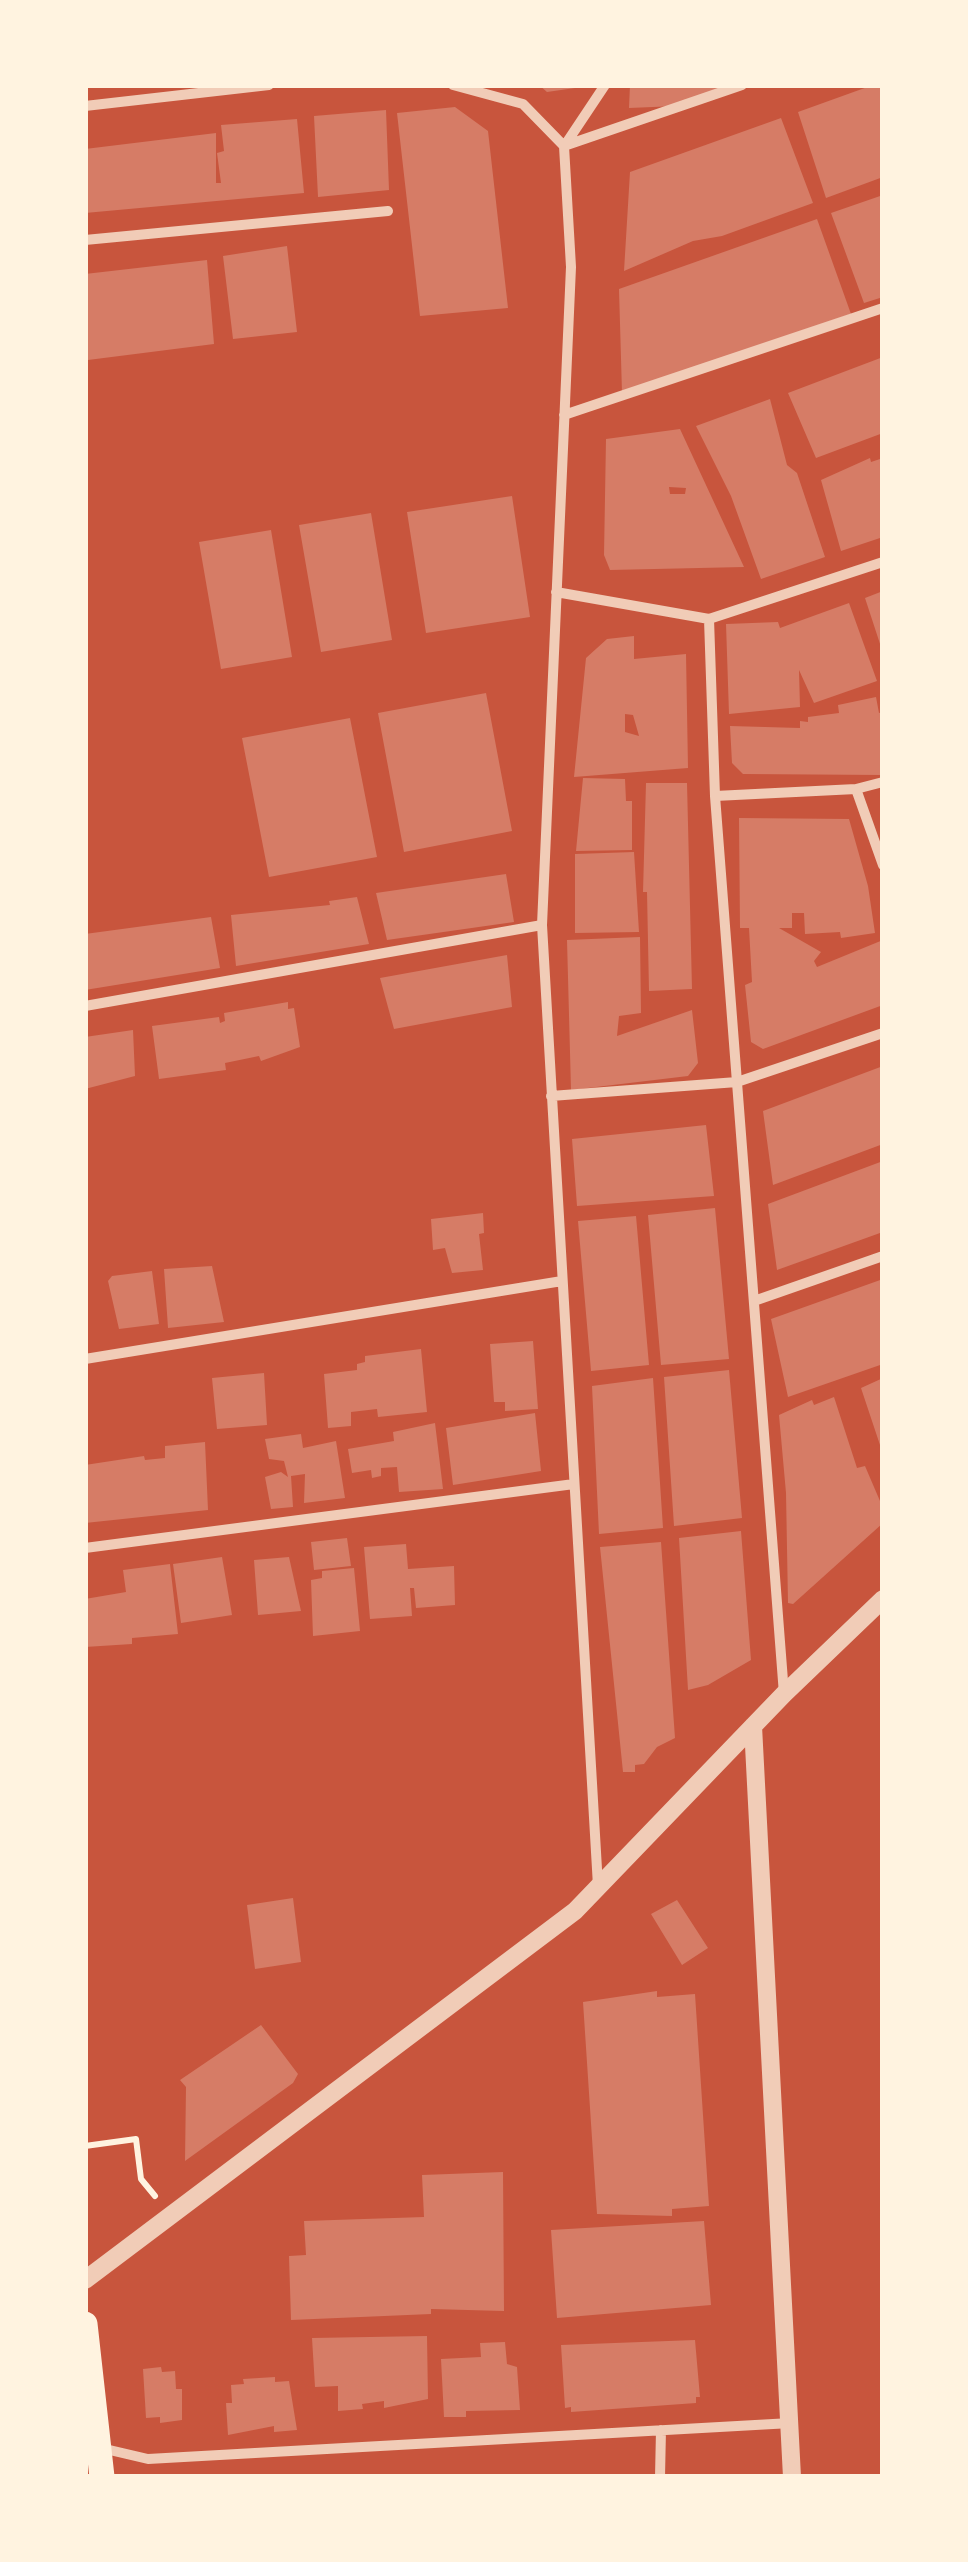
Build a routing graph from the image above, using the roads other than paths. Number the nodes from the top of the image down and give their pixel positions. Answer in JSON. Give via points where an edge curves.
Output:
{"nodes":[{"id":1,"x":269,"y":85,"type":"edge"},
{"id":2,"x":452,"y":85,"type":"edge"},
{"id":3,"x":605,"y":85,"type":"edge"},
{"id":4,"x":742,"y":85,"type":"edge"},
{"id":5,"x":85,"y":106,"type":"edge"},
{"id":6,"x":564,"y":146,"type":"junction"},
{"id":7,"x":388,"y":211,"type":"dead end"},
{"id":8,"x":85,"y":240,"type":"edge"},
{"id":9,"x":883,"y":308,"type":"edge"},
{"id":10,"x":564,"y":415,"type":"junction"},
{"id":11,"x":883,"y":562,"type":"edge"},
{"id":12,"x":556,"y":592,"type":"junction"},
{"id":13,"x":708,"y":619,"type":"junction"},
{"id":14,"x":883,"y":782,"type":"edge"},
{"id":15,"x":856,"y":789,"type":"junction"},
{"id":16,"x":715,"y":796,"type":"junction"},
{"id":17,"x":883,"y":865,"type":"edge"},
{"id":18,"x":542,"y":925,"type":"junction"},
{"id":19,"x":85,"y":1006,"type":"edge"},
{"id":20,"x":883,"y":1034,"type":"edge"},
{"id":21,"x":737,"y":1082,"type":"junction"},
{"id":22,"x":551,"y":1096,"type":"junction"},
{"id":23,"x":883,"y":1256,"type":"edge"},
{"id":24,"x":562,"y":1281,"type":"junction"},
{"id":25,"x":754,"y":1301,"type":"junction"},
{"id":26,"x":85,"y":1359,"type":"edge"},
{"id":27,"x":574,"y":1484,"type":"junction"},
{"id":28,"x":85,"y":1548,"type":"edge"},
{"id":29,"x":883,"y":1600,"type":"edge"},
{"id":30,"x":784,"y":1694,"type":"junction"},
{"id":31,"x":753,"y":1726,"type":"junction"},
{"id":32,"x":598,"y":1887,"type":"junction"},
{"id":33,"x":85,"y":2280,"type":"edge"},
{"id":34,"x":85,"y":2324,"type":"edge"},
{"id":35,"x":792,"y":2423,"type":"junction"},
{"id":36,"x":661,"y":2430,"type":"junction"},
{"id":37,"x":100,"y":2448,"type":"junction"},
{"id":38,"x":102,"y":2477,"type":"edge"},
{"id":39,"x":660,"y":2477,"type":"edge"},
{"id":40,"x":792,"y":2477,"type":"edge"}],
"edges":[{"from":1,"to":5,"type":"street"},
{"from":2,"to":6,"type":"street","via":[[523,104]]},
{"from":3,"to":6,"type":"street"},
{"from":4,"to":6,"type":"street"},
{"from":6,"to":10,"type":"street","via":[[571,268]]},
{"from":7,"to":8,"type":"street"},
{"from":9,"to":10,"type":"street"},
{"from":10,"to":12,"type":"street"},
{"from":11,"to":13,"type":"street"},
{"from":12,"to":13,"type":"street"},
{"from":12,"to":18,"type":"street"},
{"from":13,"to":16,"type":"street"},
{"from":14,"to":15,"type":"street"},
{"from":15,"to":16,"type":"street"},
{"from":15,"to":17,"type":"street"},
{"from":16,"to":21,"type":"street"},
{"from":18,"to":19,"type":"street"},
{"from":18,"to":22,"type":"street"},
{"from":20,"to":21,"type":"street"},
{"from":21,"to":22,"type":"street"},
{"from":21,"to":25,"type":"street"},
{"from":22,"to":24,"type":"street"},
{"from":23,"to":25,"type":"street"},
{"from":24,"to":26,"type":"street"},
{"from":24,"to":27,"type":"street"},
{"from":25,"to":30,"type":"street"},
{"from":27,"to":28,"type":"street"},
{"from":27,"to":32,"type":"street"},
{"from":29,"to":30,"type":"street"},
{"from":30,"to":31,"type":"street"},
{"from":31,"to":32,"type":"street"},
{"from":31,"to":35,"type":"street"},
{"from":32,"to":33,"type":"street","via":[[561,1922]]},
{"from":34,"to":37,"type":"main road"},
{"from":35,"to":36,"type":"street"},
{"from":35,"to":40,"type":"street"},
{"from":36,"to":37,"type":"street","via":[[148,2459]]},
{"from":36,"to":39,"type":"street"},
{"from":37,"to":38,"type":"main road"}]}
